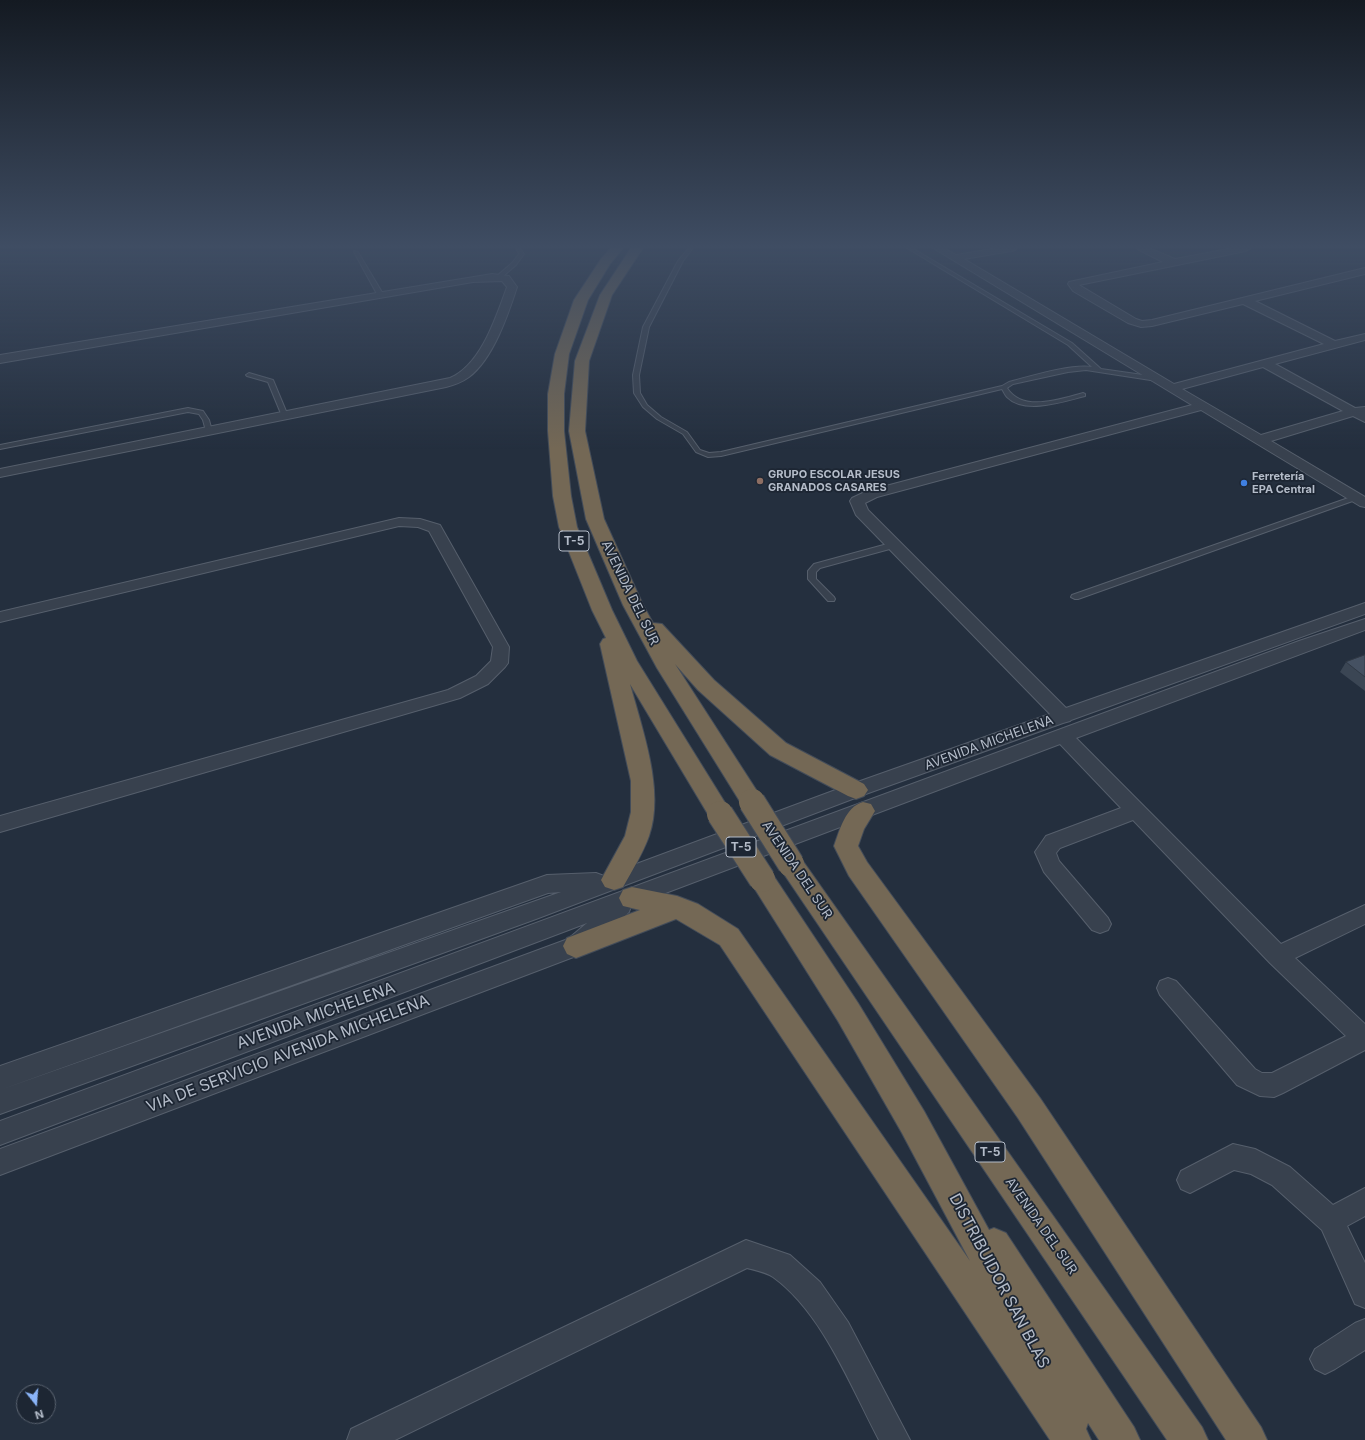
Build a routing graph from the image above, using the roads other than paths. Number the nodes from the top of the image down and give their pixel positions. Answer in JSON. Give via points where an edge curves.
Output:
{"nodes":[{"id":1,"x":256,"y":315,"type":"edge"},
{"id":2,"x":503,"y":315,"type":"edge"},
{"id":3,"x":575,"y":315,"type":"edge"},
{"id":4,"x":599,"y":315,"type":"edge"},
{"id":5,"x":652,"y":315,"type":"edge"},
{"id":6,"x":1022,"y":315,"type":"edge"},
{"id":7,"x":1050,"y":315,"type":"edge"},
{"id":8,"x":1123,"y":315,"type":"edge"},
{"id":9,"x":1183,"y":315,"type":"edge"},
{"id":10,"x":1274,"y":315,"type":"edge"},
{"id":11,"x":1365,"y":337,"type":"edge"},
{"id":12,"x":1334,"y":345,"type":"junction"},
{"id":13,"x":0,"y":359,"type":"edge"},
{"id":14,"x":1264,"y":364,"type":"junction"},
{"id":15,"x":1099,"y":370,"type":"junction"},
{"id":16,"x":249,"y":375,"type":"dead end"},
{"id":17,"x":1157,"y":379,"type":"junction"},
{"id":18,"x":1004,"y":387,"type":"junction"},
{"id":19,"x":1171,"y":388,"type":"junction"},
{"id":20,"x":1083,"y":395,"type":"dead end"},
{"id":21,"x":1202,"y":406,"type":"junction"},
{"id":22,"x":1362,"y":413,"type":"edge"},
{"id":23,"x":285,"y":416,"type":"junction"},
{"id":24,"x":208,"y":431,"type":"junction"},
{"id":25,"x":1260,"y":440,"type":"junction"},
{"id":26,"x":0,"y":446,"type":"edge"},
{"id":27,"x":0,"y":473,"type":"edge"},
{"id":28,"x":1362,"y":499,"type":"edge"},
{"id":29,"x":894,"y":545,"type":"junction"},
{"id":30,"x":1075,"y":597,"type":"dead end"},
{"id":31,"x":831,"y":599,"type":"dead end"},
{"id":32,"x":633,"y":605,"type":"junction"},
{"id":33,"x":1365,"y":608,"type":"edge"},
{"id":34,"x":602,"y":610,"type":"junction"},
{"id":35,"x":0,"y":617,"type":"edge"},
{"id":36,"x":1365,"y":624,"type":"edge"},
{"id":37,"x":1063,"y":726,"type":"junction"},
{"id":38,"x":860,"y":801,"type":"junction"},
{"id":39,"x":1135,"y":811,"type":"junction"},
{"id":40,"x":0,"y":824,"type":"edge"},
{"id":41,"x":623,"y":889,"type":"junction"},
{"id":42,"x":677,"y":907,"type":"junction"},
{"id":43,"x":1365,"y":914,"type":"edge"},
{"id":44,"x":1100,"y":924,"type":"dead end"},
{"id":45,"x":576,"y":946,"type":"junction"},
{"id":46,"x":1278,"y":956,"type":"junction"},
{"id":47,"x":1168,"y":988,"type":"dead end"},
{"id":48,"x":1364,"y":1039,"type":"edge"},
{"id":49,"x":0,"y":1078,"type":"edge"},
{"id":50,"x":0,"y":1102,"type":"edge"},
{"id":51,"x":913,"y":1122,"type":"junction"},
{"id":52,"x":0,"y":1133,"type":"edge"},
{"id":53,"x":0,"y":1162,"type":"edge"},
{"id":54,"x":1190,"y":1180,"type":"dead end"},
{"id":55,"x":1365,"y":1201,"type":"edge"},
{"id":56,"x":1331,"y":1221,"type":"junction"},
{"id":57,"x":1365,"y":1294,"type":"edge"},
{"id":58,"x":1365,"y":1333,"type":"edge"},
{"id":59,"x":1325,"y":1359,"type":"dead end"},
{"id":60,"x":362,"y":1440,"type":"edge"},
{"id":61,"x":895,"y":1440,"type":"edge"},
{"id":62,"x":1072,"y":1440,"type":"edge"},
{"id":63,"x":1084,"y":1440,"type":"edge"},
{"id":64,"x":1121,"y":1440,"type":"edge"},
{"id":65,"x":1189,"y":1440,"type":"edge"},
{"id":66,"x":1248,"y":1440,"type":"edge"}],
"edges":[{"from":1,"to":13,"type":"street"},
{"from":2,"to":23,"type":"street","via":[[477,365],[446,384]]},
{"from":3,"to":34,"type":"highway","number":"T-5","via":[[562,354],[556,394],[556,432],[562,496],[568,527]]},
{"from":4,"to":32,"type":"highway","name":"AVENIDA DEL SUR","number":"T-5","via":[[582,361],[577,431],[595,519]]},
{"from":5,"to":18,"type":"lane","via":[[646,327],[636,376],[637,393],[645,406],[659,418],[685,433],[698,451],[708,455]]},
{"from":6,"to":15,"type":"lane","via":[[1070,344]]},
{"from":7,"to":17,"type":"street"},
{"from":8,"to":9,"type":"street","via":[[1141,324]]},
{"from":10,"to":12,"type":"street"},
{"from":11,"to":12,"type":"street"},
{"from":12,"to":14,"type":"street"},
{"from":14,"to":19,"type":"street"},
{"from":14,"to":22,"type":"street"},
{"from":15,"to":17,"type":"lane"},
{"from":15,"to":18,"type":"lane","via":[[1068,370],[1011,383]]},
{"from":16,"to":23,"type":"lane","via":[[271,381]]},
{"from":17,"to":19,"type":"street"},
{"from":18,"to":20,"type":"lane","via":[[1009,396],[1023,403],[1042,404]]},
{"from":19,"to":21,"type":"street"},
{"from":21,"to":25,"type":"street"},
{"from":21,"to":29,"type":"street","via":[[872,494],[857,501],[861,512]]},
{"from":22,"to":25,"type":"street"},
{"from":23,"to":24,"type":"street"},
{"from":24,"to":26,"type":"lane","via":[[201,412],[188,410]]},
{"from":24,"to":27,"type":"street"},
{"from":25,"to":28,"type":"street"},
{"from":28,"to":30,"type":"lane"},
{"from":29,"to":31,"type":"lane","via":[[817,566],[812,571],[812,579]]},
{"from":29,"to":37,"type":"street"},
{"from":32,"to":38,"type":"highway","via":[[706,686],[778,749]]},
{"from":32,"to":65,"type":"highway","name":"AVENIDA DEL SUR","number":"T-5","bridge":true,"via":[[667,668],[791,864]]},
{"from":33,"to":37,"type":"street","name":"AVENIDA MICHELENA"},
{"from":34,"to":41,"type":"highway","via":[[643,781],[643,812]]},
{"from":34,"to":51,"type":"highway","number":"T-5","bridge":true,"via":[[627,661],[720,814],[848,1012]]},
{"from":35,"to":40,"type":"street","via":[[399,522],[420,523],[435,528],[501,647],[499,663],[482,680],[454,694]]},
{"from":36,"to":37,"type":"street","name":"AVENIDA MICHELENA"},
{"from":37,"to":38,"type":"street","name":"AVENIDA MICHELENA"},
{"from":37,"to":39,"type":"street"},
{"from":38,"to":41,"type":"street","name":"AVENIDA MICHELENA"},
{"from":38,"to":66,"type":"highway","via":[[846,846],[858,869],[1029,1108]]},
{"from":39,"to":44,"type":"street","via":[[1053,842],[1045,852],[1051,866]]},
{"from":39,"to":46,"type":"street"},
{"from":41,"to":42,"type":"highway"},
{"from":41,"to":45,"type":"street","name":"AVENIDA MICHELENA"},
{"from":41,"to":49,"type":"street","name":"AVENIDA MICHELENA","via":[[547,884]]},
{"from":41,"to":50,"type":"street","name":"AVENIDA MICHELENA"},
{"from":41,"to":52,"type":"street","name":"AVENIDA MICHELENA"},
{"from":42,"to":45,"type":"highway"},
{"from":42,"to":62,"type":"highway","via":[[729,937]]},
{"from":43,"to":46,"type":"street"},
{"from":45,"to":53,"type":"street","name":"VIA DE SERVICIO AVENIDA MICHELENA"},
{"from":46,"to":48,"type":"street"},
{"from":47,"to":48,"type":"street","via":[[1246,1077],[1260,1084],[1274,1084]]},
{"from":51,"to":63,"type":"highway","name":"DISTRIBUIDOR SAN BLAS"},
{"from":51,"to":64,"type":"highway"},
{"from":54,"to":56,"type":"street","via":[[1233,1157],[1254,1162],[1281,1176]]},
{"from":55,"to":56,"type":"street"},
{"from":56,"to":57,"type":"street"},
{"from":58,"to":59,"type":"street"},
{"from":60,"to":61,"type":"street","via":[[746,1254],[780,1265],[810,1292],[838,1332]]}]}
